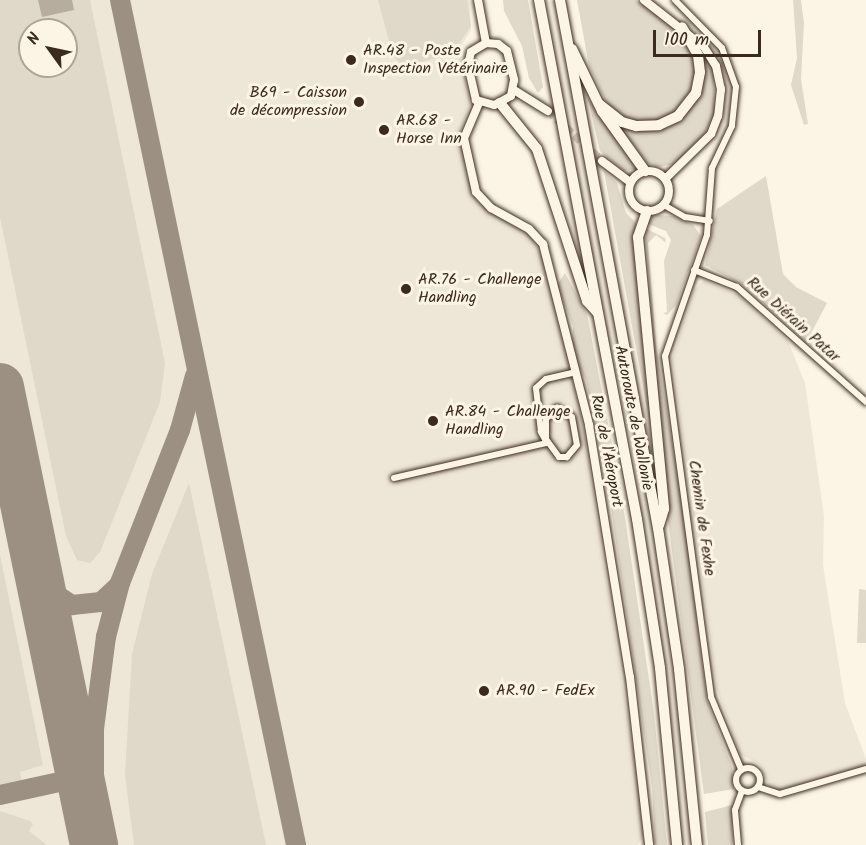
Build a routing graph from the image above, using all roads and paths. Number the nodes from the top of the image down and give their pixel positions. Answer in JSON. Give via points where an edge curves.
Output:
{"nodes":[{"id":1,"x":478,"y":0,"type":"edge"},
{"id":2,"x":539,"y":0,"type":"edge"},
{"id":3,"x":560,"y":0,"type":"edge"},
{"id":4,"x":644,"y":0,"type":"edge"},
{"id":5,"x":675,"y":0,"type":"edge"},
{"id":6,"x":682,"y":27,"type":"junction"},
{"id":7,"x":486,"y":43,"type":"junction"},
{"id":8,"x":568,"y":43,"type":"junction"},
{"id":9,"x":514,"y":90,"type":"junction"},
{"id":10,"x":479,"y":103,"type":"junction"},
{"id":11,"x":500,"y":103,"type":"junction"},
{"id":12,"x":599,"y":104,"type":"junction"},
{"id":13,"x":548,"y":111,"type":"tunnel mouth"},
{"id":14,"x":602,"y":161,"type":"tunnel mouth"},
{"id":15,"x":645,"y":171,"type":"junction"},
{"id":16,"x":665,"y":179,"type":"junction"},
{"id":17,"x":630,"y":182,"type":"junction"},
{"id":18,"x":664,"y":205,"type":"junction"},
{"id":19,"x":647,"y":211,"type":"junction"},
{"id":20,"x":710,"y":221,"type":"junction"},
{"id":21,"x":694,"y":270,"type":"junction"},
{"id":22,"x":598,"y":313,"type":"junction"},
{"id":23,"x":576,"y":372,"type":"junction"},
{"id":24,"x":866,"y":402,"type":"edge"},
{"id":25,"x":547,"y":443,"type":"junction"},
{"id":26,"x":394,"y":478,"type":"dead end"},
{"id":27,"x":658,"y":528,"type":"junction"},
{"id":28,"x":741,"y":769,"type":"junction"},
{"id":29,"x":866,"y":769,"type":"edge"},
{"id":30,"x":758,"y":787,"type":"junction"},
{"id":31,"x":742,"y":791,"type":"junction"},
{"id":32,"x":649,"y":845,"type":"edge"},
{"id":33,"x":677,"y":845,"type":"edge"},
{"id":34,"x":697,"y":845,"type":"edge"},
{"id":35,"x":738,"y":845,"type":"edge"}],
"edges":[{"from":1,"to":7,"type":"street"},
{"from":2,"to":22,"type":"highway","name":"Autoroute de Wallonie"},
{"from":3,"to":8,"type":"highway","name":"Autoroute de Wallonie"},
{"from":4,"to":6,"type":"street"},
{"from":5,"to":20,"type":"street","name":"Chemin de Fexhe","via":[[722,48],[736,87],[732,126],[712,168]]},
{"from":6,"to":12,"type":"highway","via":[[694,45],[700,72],[696,93],[686,108],[669,122],[643,127],[622,122]]},
{"from":6,"to":16,"type":"street","via":[[700,41],[713,60],[720,81],[720,107],[706,140]]},
{"from":7,"to":9,"type":"street","via":[[498,44],[507,51]]},
{"from":7,"to":10,"type":"street","via":[[474,48],[468,59],[474,97]]},
{"from":8,"to":12,"type":"highway","via":[[583,65]]},
{"from":8,"to":27,"type":"highway","name":"Autoroute de Wallonie"},
{"from":9,"to":11,"type":"street"},
{"from":9,"to":13,"type":"street"},
{"from":10,"to":11,"type":"street"},
{"from":10,"to":23,"type":"street","name":"Rue de l'Aéroport","via":[[464,138],[476,192],[491,208],[529,229],[543,244]]},
{"from":11,"to":22,"type":"highway","via":[[537,148],[587,301]]},
{"from":12,"to":15,"type":"highway"},
{"from":14,"to":17,"type":"street"},
{"from":15,"to":16,"type":"street","via":[[657,172]]},
{"from":15,"to":17,"type":"street"},
{"from":16,"to":18,"type":"street","via":[[669,192]]},
{"from":17,"to":19,"type":"street","via":[[631,201]]},
{"from":18,"to":19,"type":"street"},
{"from":18,"to":20,"type":"street","via":[[678,214]]},
{"from":19,"to":27,"type":"highway","via":[[638,237],[664,509]]},
{"from":20,"to":21,"type":"street","name":"Chemin de Fexhe"},
{"from":21,"to":24,"type":"street","name":"Rue Diérain Patar","via":[[737,286]]},
{"from":21,"to":28,"type":"street","name":"Chemin de Fexhe","via":[[664,356],[711,697]]},
{"from":22,"to":33,"type":"highway","name":"Autoroute de Wallonie","via":[[660,668]]},
{"from":23,"to":25,"type":"street","via":[[546,379],[536,388],[541,432]]},
{"from":23,"to":32,"type":"street","name":"Rue de l'Aéroport","via":[[618,596]]},
{"from":25,"to":25,"type":"street","via":[[546,419],[552,410],[562,409],[572,417],[577,445],[574,453],[559,457]]},
{"from":25,"to":26,"type":"street"},
{"from":27,"to":34,"type":"highway","name":"Autoroute de Wallonie","via":[[679,669]]},
{"from":28,"to":30,"type":"street","name":"Chemin de Fexhe","via":[[755,769],[760,778]]},
{"from":28,"to":31,"type":"street","name":"Chemin de Fexhe","via":[[735,781]]},
{"from":29,"to":30,"type":"street","via":[[780,794]]},
{"from":30,"to":31,"type":"street","via":[[751,792]]},
{"from":31,"to":35,"type":"street","name":"Chemin de Fexhe","via":[[735,810]]}]}
